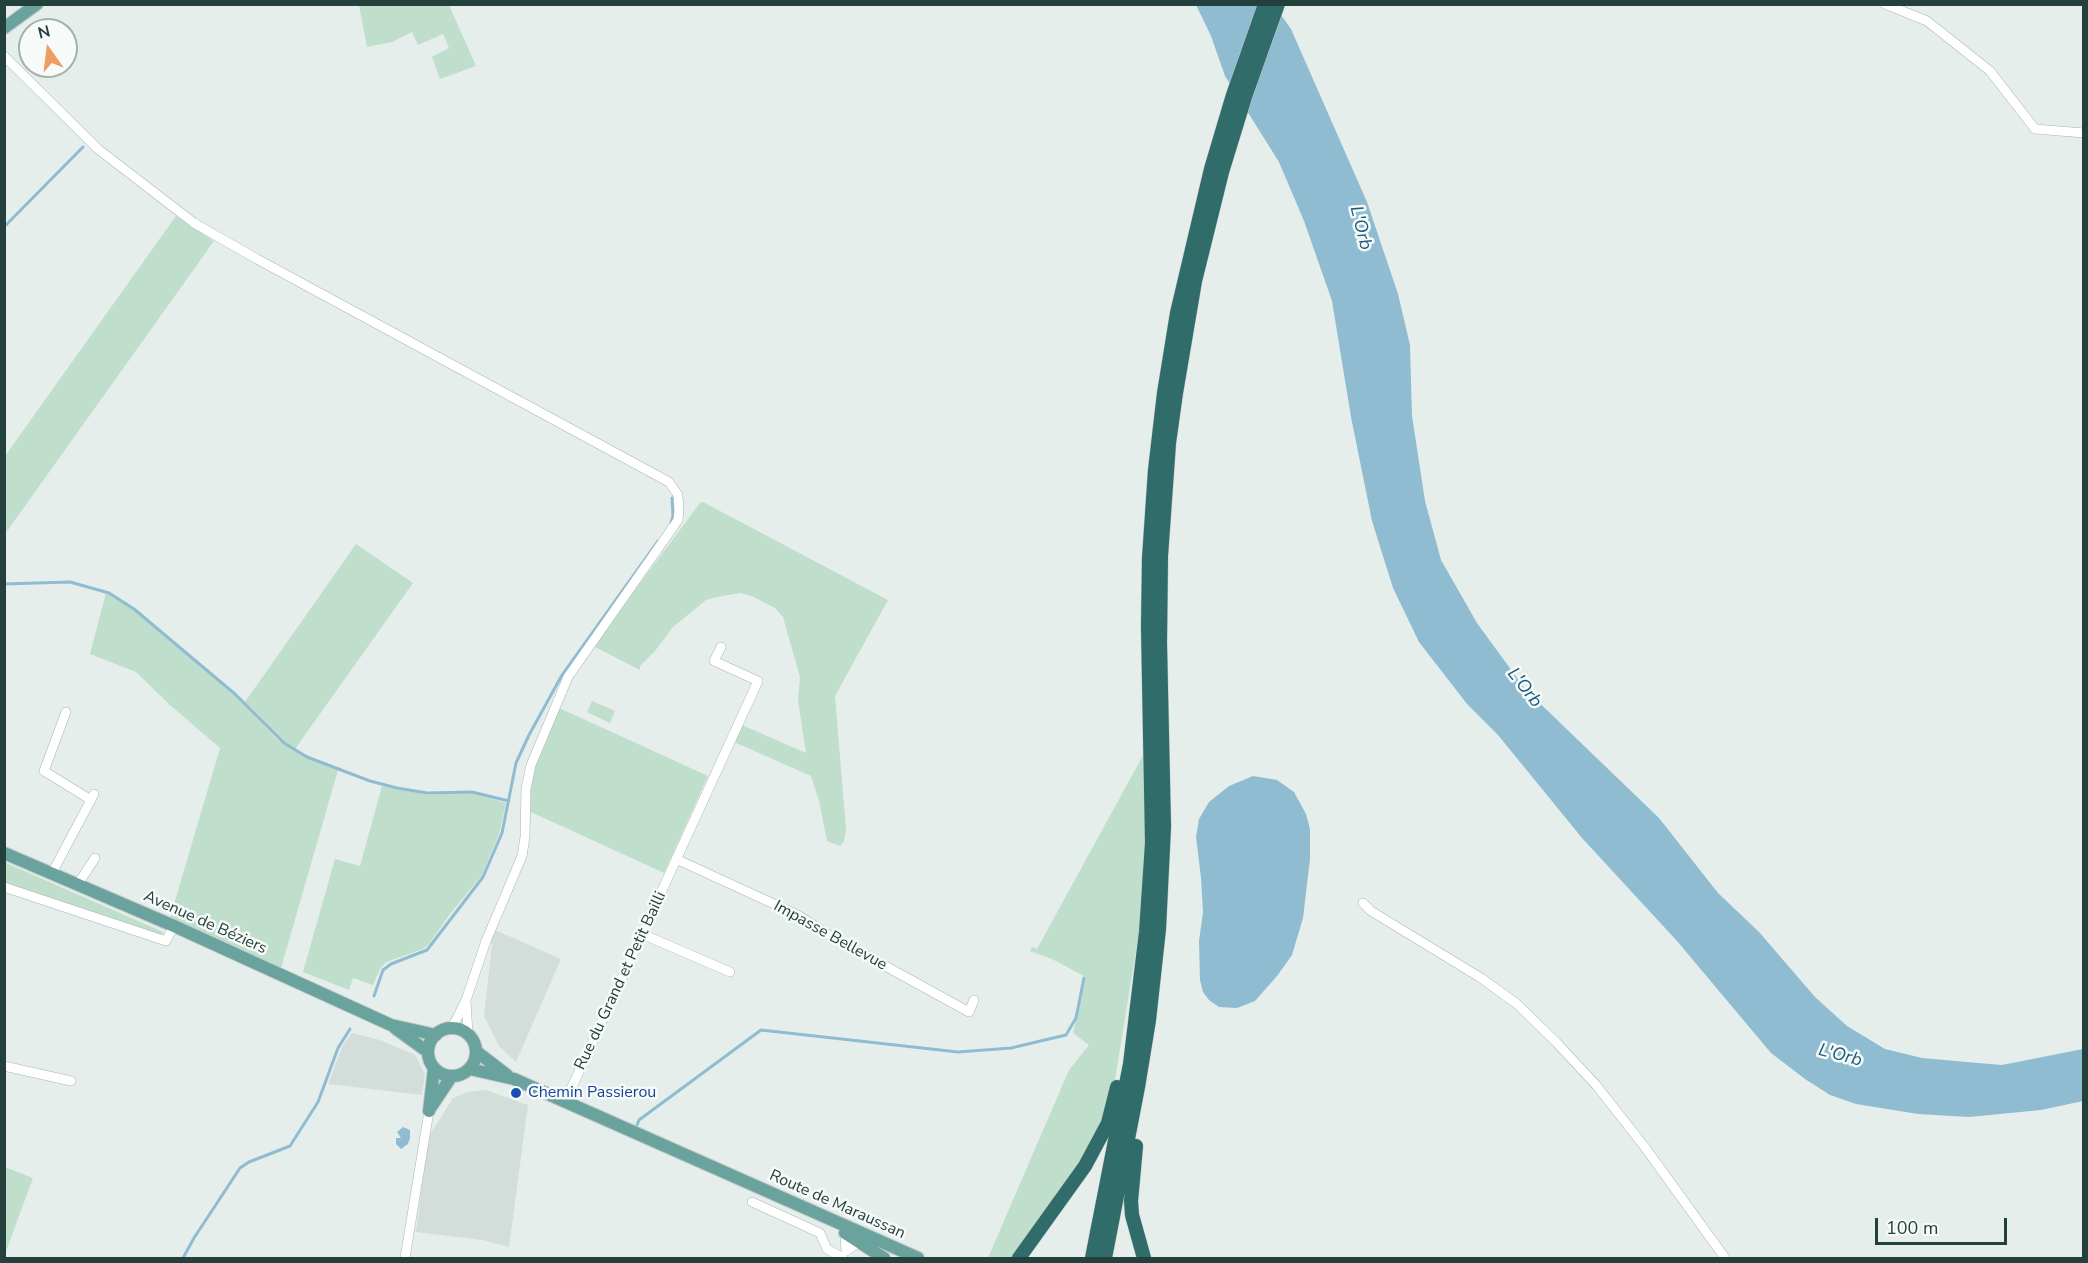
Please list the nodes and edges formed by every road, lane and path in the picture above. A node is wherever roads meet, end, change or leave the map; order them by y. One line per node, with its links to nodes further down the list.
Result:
1 (37, 4): 5 (main road)
2 (1265, 4): 8 (highway)
3 (1278, 4): 8 (highway)
4 (1885, 4): 7 (street)
5 (4, 28)
6 (4, 56): 21 (street)
7 (2084, 133)
8 (1225, 143): 23 (highway); 24 (highway)
9 (721, 647): 13 (street, Rue du Grand et Petit Bailli)
10 (66, 712): 14 (street)
11 (4, 853): 14 (main road, Avenue de Béziers)
12 (95, 858): 15 (street)
13 (676, 859): 19 (street, Rue du Grand et Petit Bailli); 22 (street, Impasse Bellevue)
14 (52, 873): 15 (main road, Avenue de Béziers)
15 (78, 884): 18 (main road, Avenue de Béziers)
16 (4, 887): 18 (street)
17 (1363, 903): 51 (street)
18 (174, 926): 25 (main road, Avenue de Béziers)
19 (642, 934): 20 (street); 37 (street, Rue du Grand et Petit Bailli)
20 (730, 972)
21 (466, 1000): 26 (street); 27 (street)
22 (974, 1000)
23 (1138, 1010): 47 (highway); 48 (highway)
24 (1149, 1020): 49 (highway); 50 (highway)
25 (391, 1025): 28 (main road, Avenue de Béziers); 29 (main road, Avenue de Béziers)
26 (452, 1028): 27 (main road); 28 (main road)
27 (468, 1034): 30 (main road)
28 (436, 1035): 29 (main road)
29 (428, 1052): 32 (main road)
30 (477, 1052): 33 (main road); 35 (main road)
31 (4, 1066): 36 (street)
32 (434, 1068): 34 (main road); 38 (main road)
33 (470, 1069): 34 (main road); 35 (main road)
34 (451, 1077): 38 (main road)
35 (514, 1079): 37 (main road)
36 (71, 1081)
37 (565, 1102): 39 (main road)
38 (429, 1111): 44 (street)
39 (750, 1185): 41 (main road, Route de Maraussan); 46 (main road, Route de Maraussan)
40 (752, 1202): 43 (street)
41 (844, 1233): 42 (main road, Route de Maraussan); 43 (street)
42 (859, 1242): 43 (street); 45 (main road, Route de Maraussan)
43 (843, 1257)
44 (405, 1258)
45 (884, 1258)
46 (918, 1258)
47 (1019, 1258)
48 (1092, 1258)
49 (1105, 1258)
50 (1144, 1258)
51 (1725, 1258)

